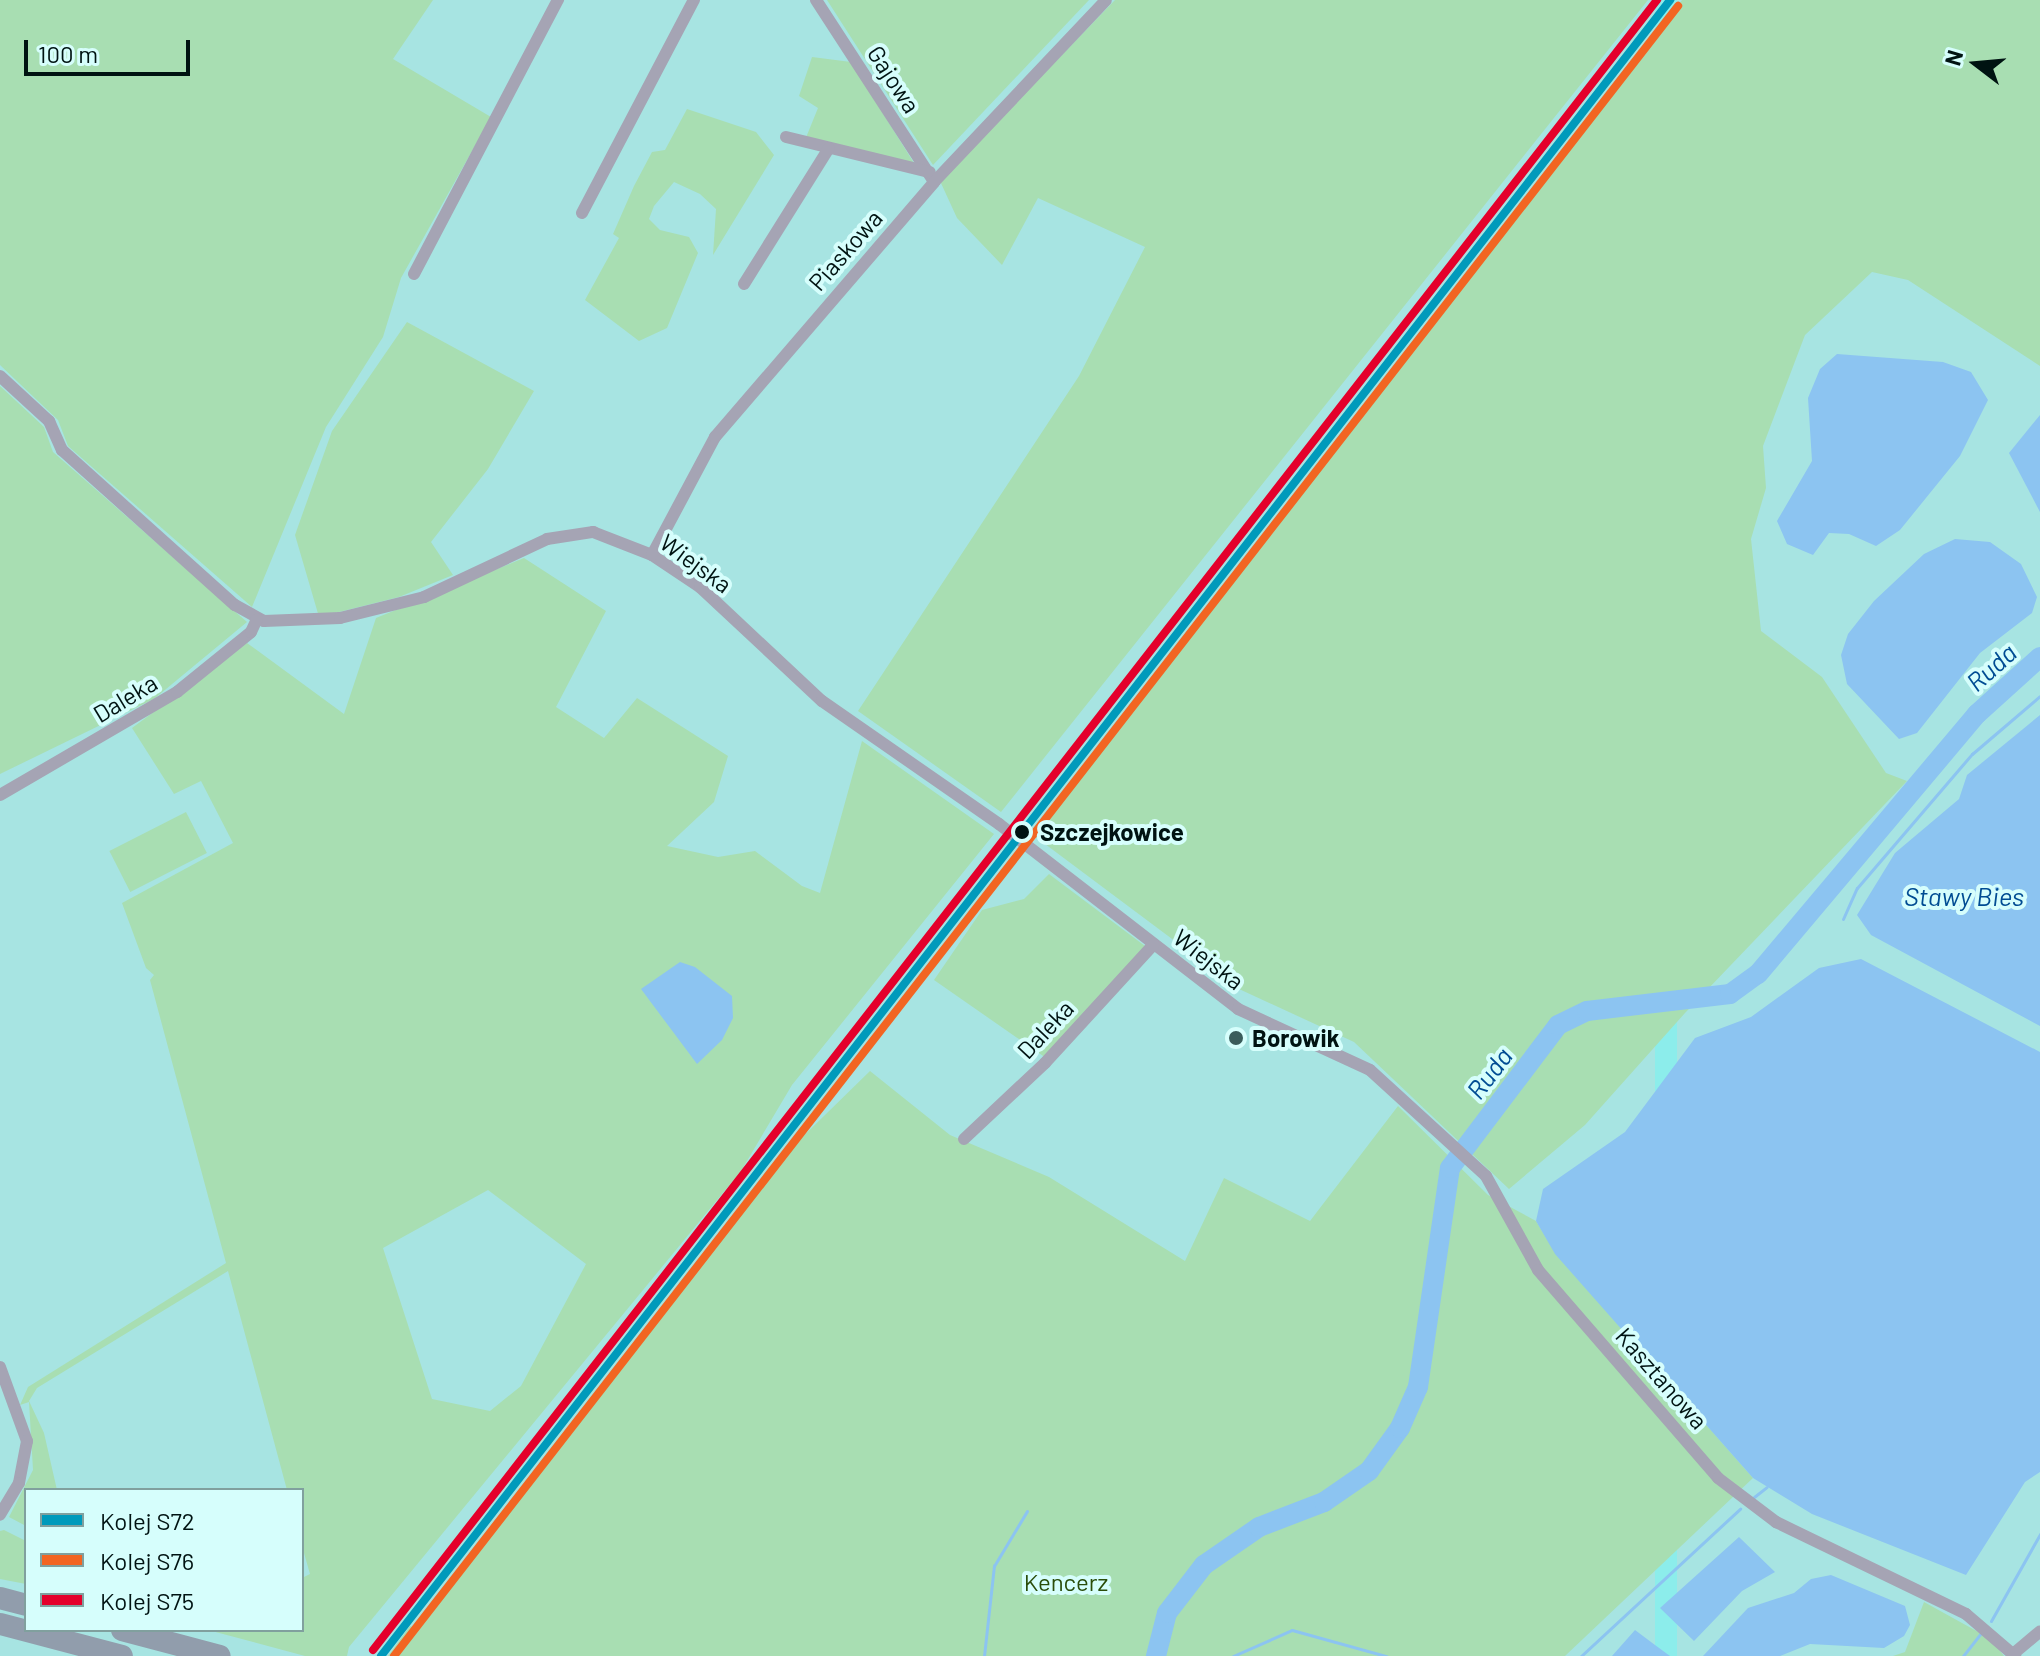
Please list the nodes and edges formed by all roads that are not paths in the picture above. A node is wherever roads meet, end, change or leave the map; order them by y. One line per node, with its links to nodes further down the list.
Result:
1 (558, 0): 9 (street)
2 (694, 0): 8 (street)
3 (816, 0): 7 (street, Gajowa)
4 (1106, 0): 7 (street, Piaskowa)
5 (786, 137): 6 (street)
6 (829, 148): 7 (street); 10 (street)
7 (932, 177): 12 (street, Piaskowa)
8 (582, 213)
9 (414, 274)
10 (744, 284)
11 (0, 376): 13 (street)
12 (652, 555): 13 (street, Wiejska); 15 (street, Wiejska)
13 (257, 619): 14 (street, Daleka)
14 (0, 795)
15 (1154, 944): 16 (street, Wiejska); 17 (street, Daleka)
16 (1340, 1056): 27 (street, Kasztanowa)
17 (964, 1139)
18 (0, 1367): 19 (street)
19 (0, 1515)
20 (0, 1598): 21 (highway)
21 (24, 1604)
22 (0, 1624): 23 (highway)
23 (24, 1630)
24 (2040, 1631): 27 (street)
25 (30, 1632): 28 (highway)
26 (130, 1632): 29 (highway)
27 (2014, 1655)
28 (122, 1656)
29 (220, 1656)

